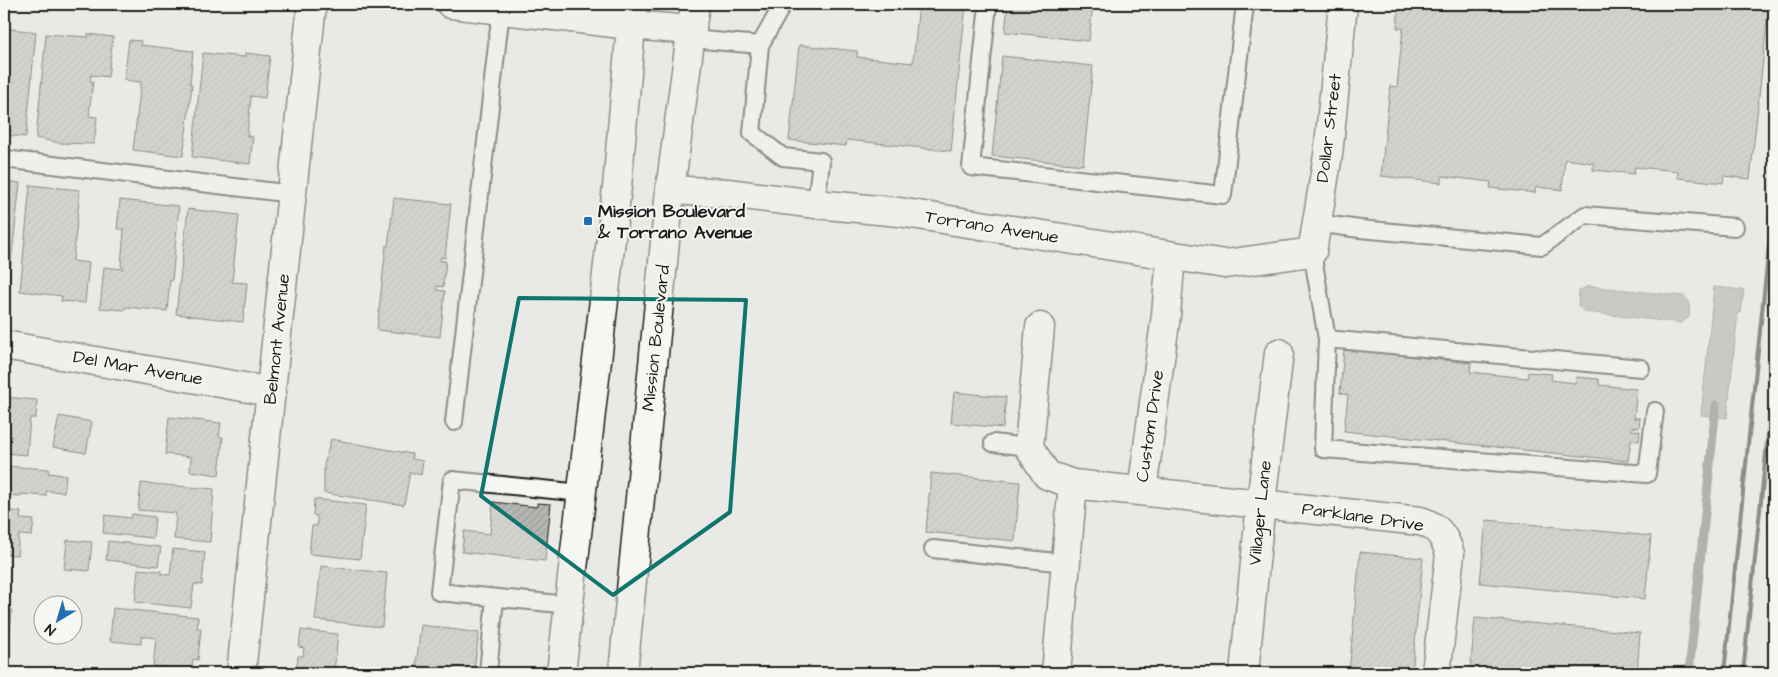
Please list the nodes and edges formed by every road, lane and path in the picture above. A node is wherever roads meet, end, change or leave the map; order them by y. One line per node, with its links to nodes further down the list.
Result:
1 (312, 4): 13 (street, Belmont Avenue)
2 (451, 4): 7 (street)
3 (782, 4): 10 (lane)
4 (988, 4): 5 (lane)
5 (1245, 4)
6 (1343, 4): 15 (street, Dollar Street)
7 (501, 10): 8 (street); 26 (lane)
8 (631, 14): 9 (street); 31 (street)
9 (693, 24): 10 (lane); 12 (street, Mission Boulevard)
10 (760, 45): 14 (lane)
11 (4, 159): 13 (lane)
12 (670, 190): 14 (street, Torrano Avenue); 40 (street, Mission Boulevard)
13 (292, 194): 24 (street, Belmont Avenue)
14 (816, 204): 18 (street, Torrano Avenue)
15 (1316, 223): 16 (lane); 17 (street, Dollar Street)
16 (1735, 227)
17 (1312, 252): 18 (street, Torrano Avenue); 20 (lane)
18 (1171, 256): 30 (street, Custom Drive)
19 (1040, 327): 28 (street)
20 (1327, 339): 23 (lane); 25 (lane)
21 (4, 345): 24 (street, Del Mar Avenue)
22 (1279, 353): 32 (street, Villager Lane)
23 (1640, 368)
24 (272, 392): 37 (street, Belmont Avenue)
25 (1655, 411)
26 (454, 422)
27 (992, 443): 28 (lane)
28 (1029, 447): 29 (street, Custom Drive)
29 (1073, 484): 30 (street, Custom Drive); 34 (street)
30 (1142, 491): 32 (street, Parklane Drive)
31 (582, 493): 35 (lane); 36 (street)
32 (1261, 504): 42 (street, Villager Lane); 43 (street, Parklane Drive)
33 (933, 549): 34 (lane)
34 (1066, 564): 41 (street)
35 (495, 598): 36 (lane); 38 (lane)
36 (569, 605): 39 (street)
37 (241, 673)
38 (488, 673)
39 (561, 673)
40 (623, 673)
41 (1056, 673)
42 (1244, 673)
43 (1436, 673)

